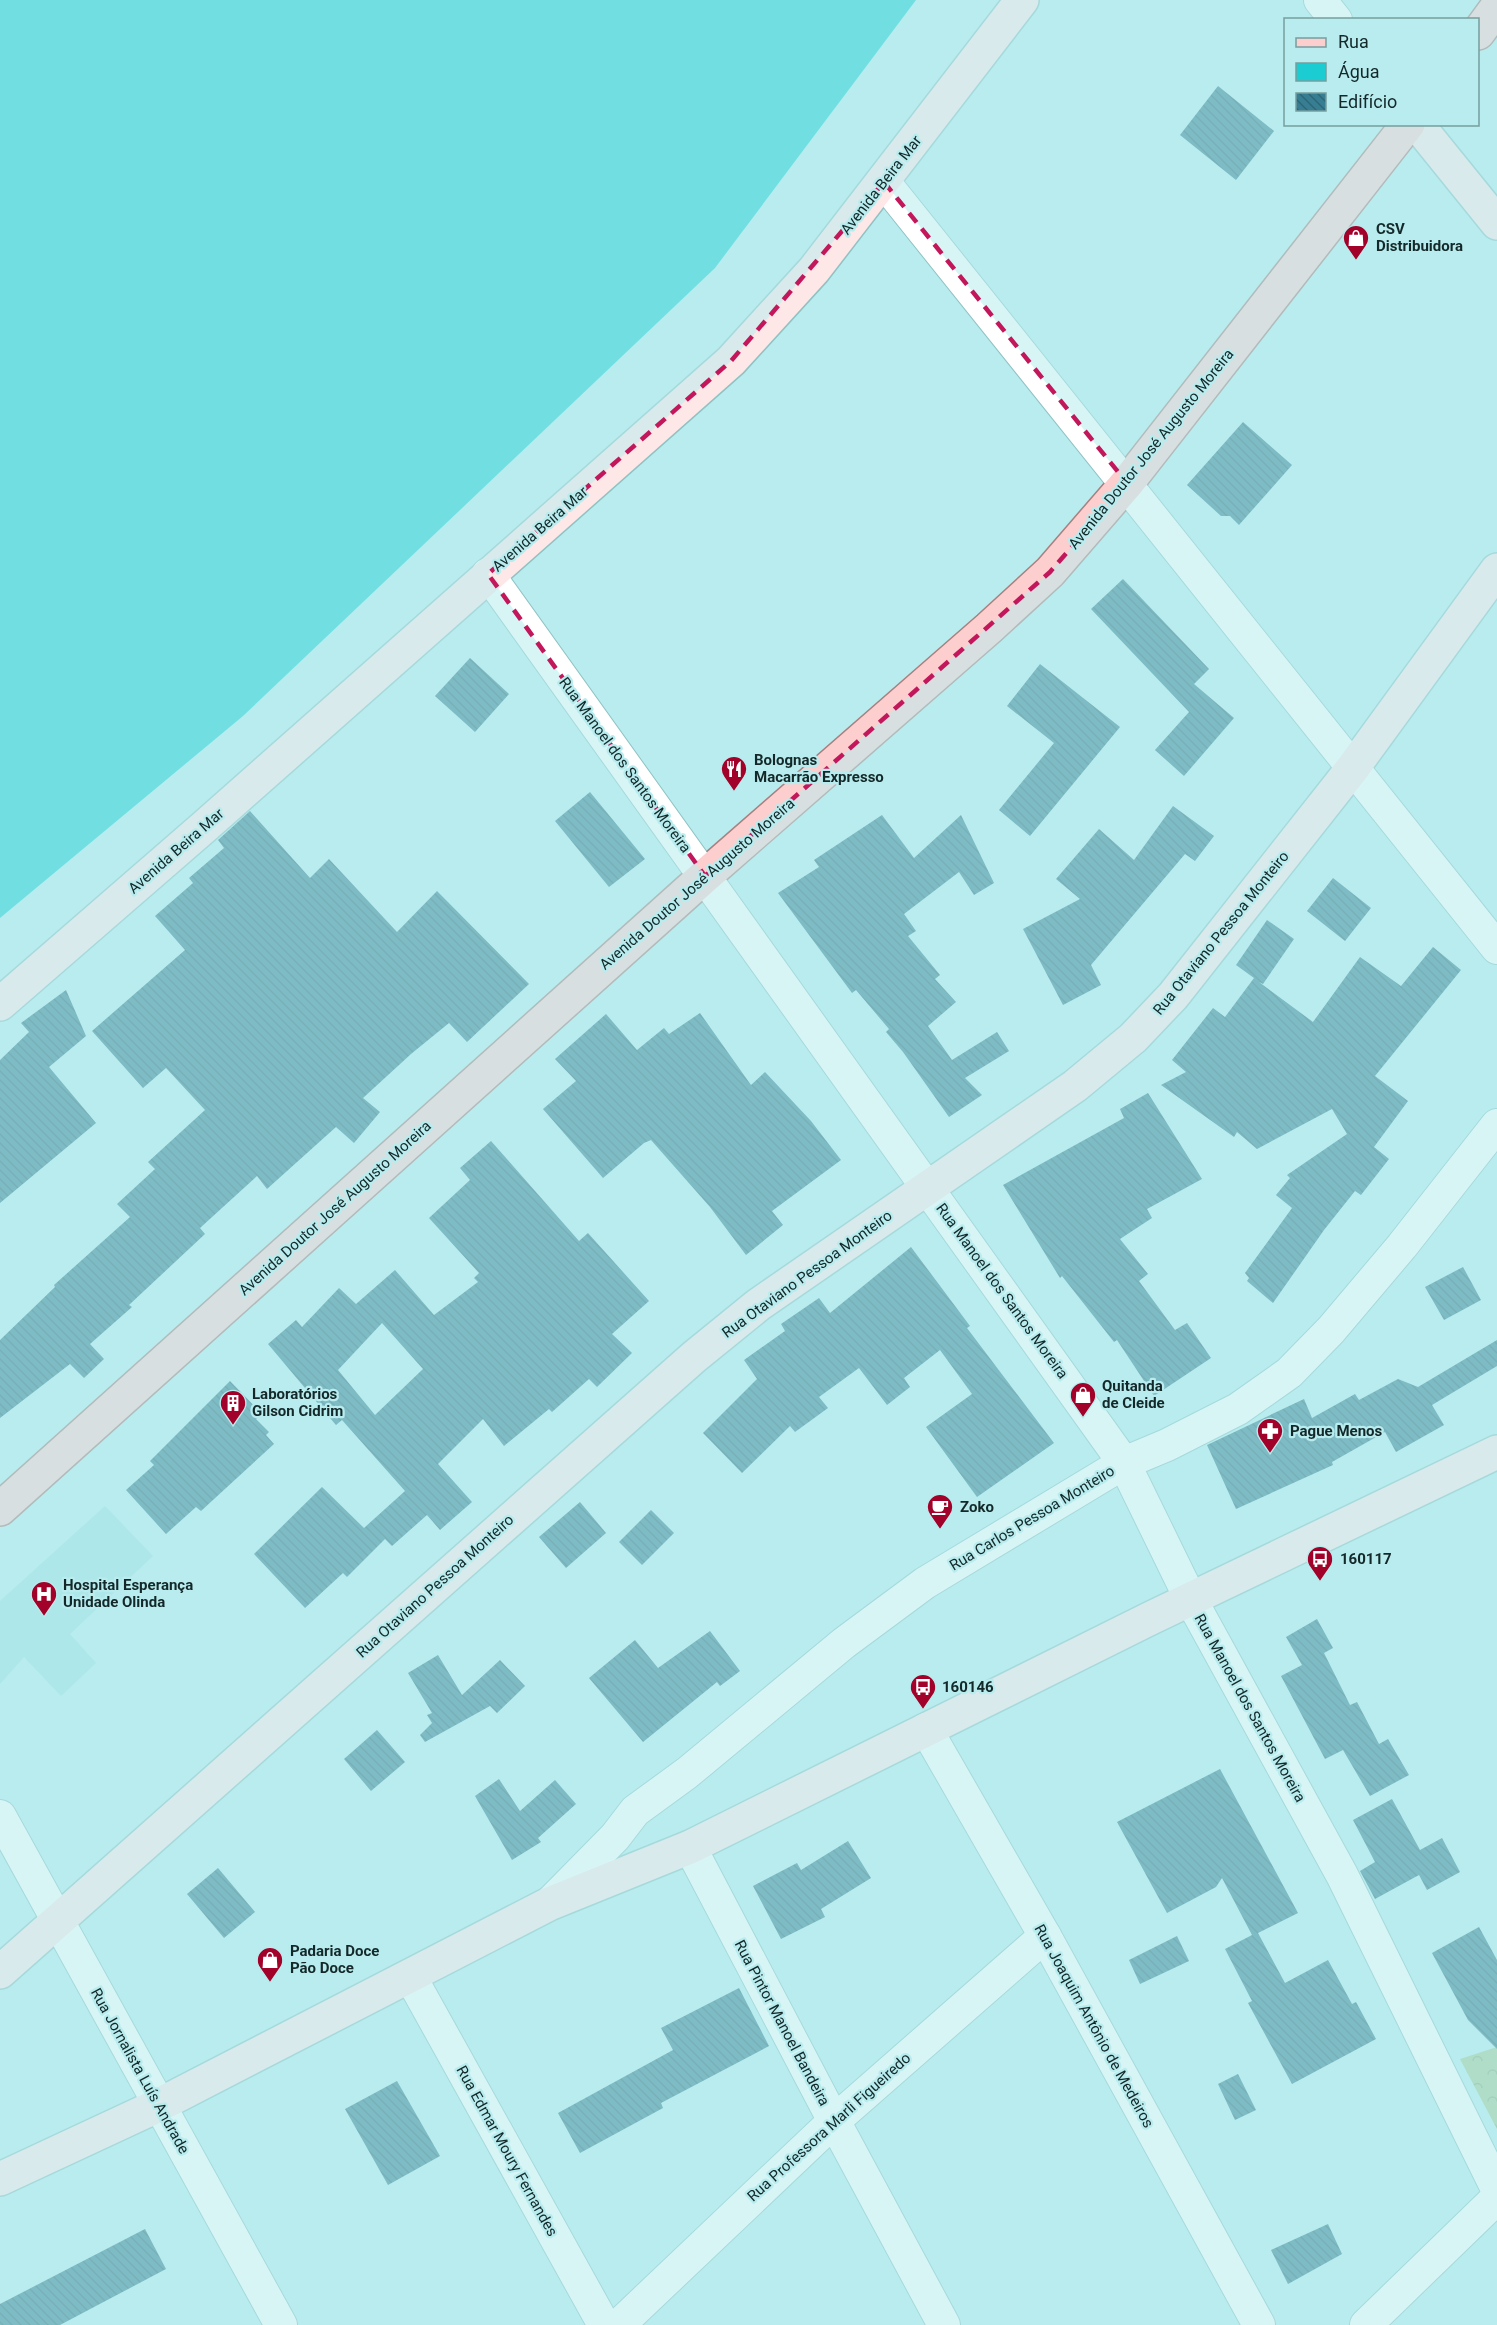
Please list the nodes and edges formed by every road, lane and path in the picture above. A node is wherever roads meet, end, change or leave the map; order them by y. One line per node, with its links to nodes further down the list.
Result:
1 (1022, 0): 8 (main road, Avenida Beira Mar)
2 (1320, 0): 4 (street)
3 (1497, 7): 5 (main road)
4 (1334, 18)
5 (1479, 32)
6 (1406, 126): 10 (main road, Avenida Doutor José Augusto Moreira)
7 (1419, 126): 9 (main road)
8 (884, 182): 10 (street); 12 (main road, Avenida Beira Mar)
9 (1497, 223)
10 (1128, 483): 13 (street); 14 (main road, Avenida Doutor José Augusto Moreira)
11 (1497, 570): 13 (main road, Rua Otaviano Pessoa Monteiro)
12 (488, 574): 14 (street, Rua Manoel dos Santos Moreira); 16 (main road, Avenida Beira Mar)
13 (1352, 769): 15 (street); 18 (main road, Rua Otaviano Pessoa Monteiro)
14 (705, 876): 18 (street, Rua Manoel dos Santos Moreira); 21 (main road, Avenida Doutor José Augusto Moreira)
15 (1497, 948)
16 (0, 1004)
17 (1497, 1125): 20 (street, Rua Carlos Pessoa Monteiro)
18 (927, 1187): 20 (street, Rua Manoel dos Santos Moreira); 27 (main road, Rua Otaviano Pessoa Monteiro)
19 (1497, 1452): 22 (main road)
20 (1125, 1463): 22 (street, Rua Manoel dos Santos Moreira); 26 (street, Rua Carlos Pessoa Monteiro)
21 (0, 1509)
22 (1190, 1599): 23 (main road); 34 (street, Rua Manoel dos Santos Moreira)
23 (926, 1729): 25 (main road); 28 (street, Rua Joaquim Antônio de Medeiros)
24 (0, 1816): 27 (street, Rua Jornalista Luís Andrade)
25 (690, 1847): 26 (main road); 32 (street, Rua Pintor Manoel Bandeira)
26 (549, 1904): 30 (main road)
27 (57, 1919): 29 (main road, Rua Otaviano Pessoa Monteiro); 31 (street, Rua Jornalista Luís Andrade)
28 (1046, 1936): 32 (street, Rua Professora Marli Figueiredo); 40 (street, Rua Joaquim Antônio de Medeiros)
29 (0, 1972)
30 (410, 1976): 31 (main road); 37 (street, Rua Edmar Moury Fernandes)
31 (159, 2105): 33 (main road); 36 (street, Rua Jornalista Luís Andrade)
32 (834, 2121): 38 (street, Rua Professora Marli Figueiredo); 39 (street, Rua Pintor Manoel Bandeira)
33 (0, 2179)
34 (1497, 2189)
35 (1497, 2198): 41 (street)
36 (281, 2325)
37 (603, 2325)
38 (619, 2325)
39 (944, 2325)
40 (1259, 2325)
41 (1366, 2325)

